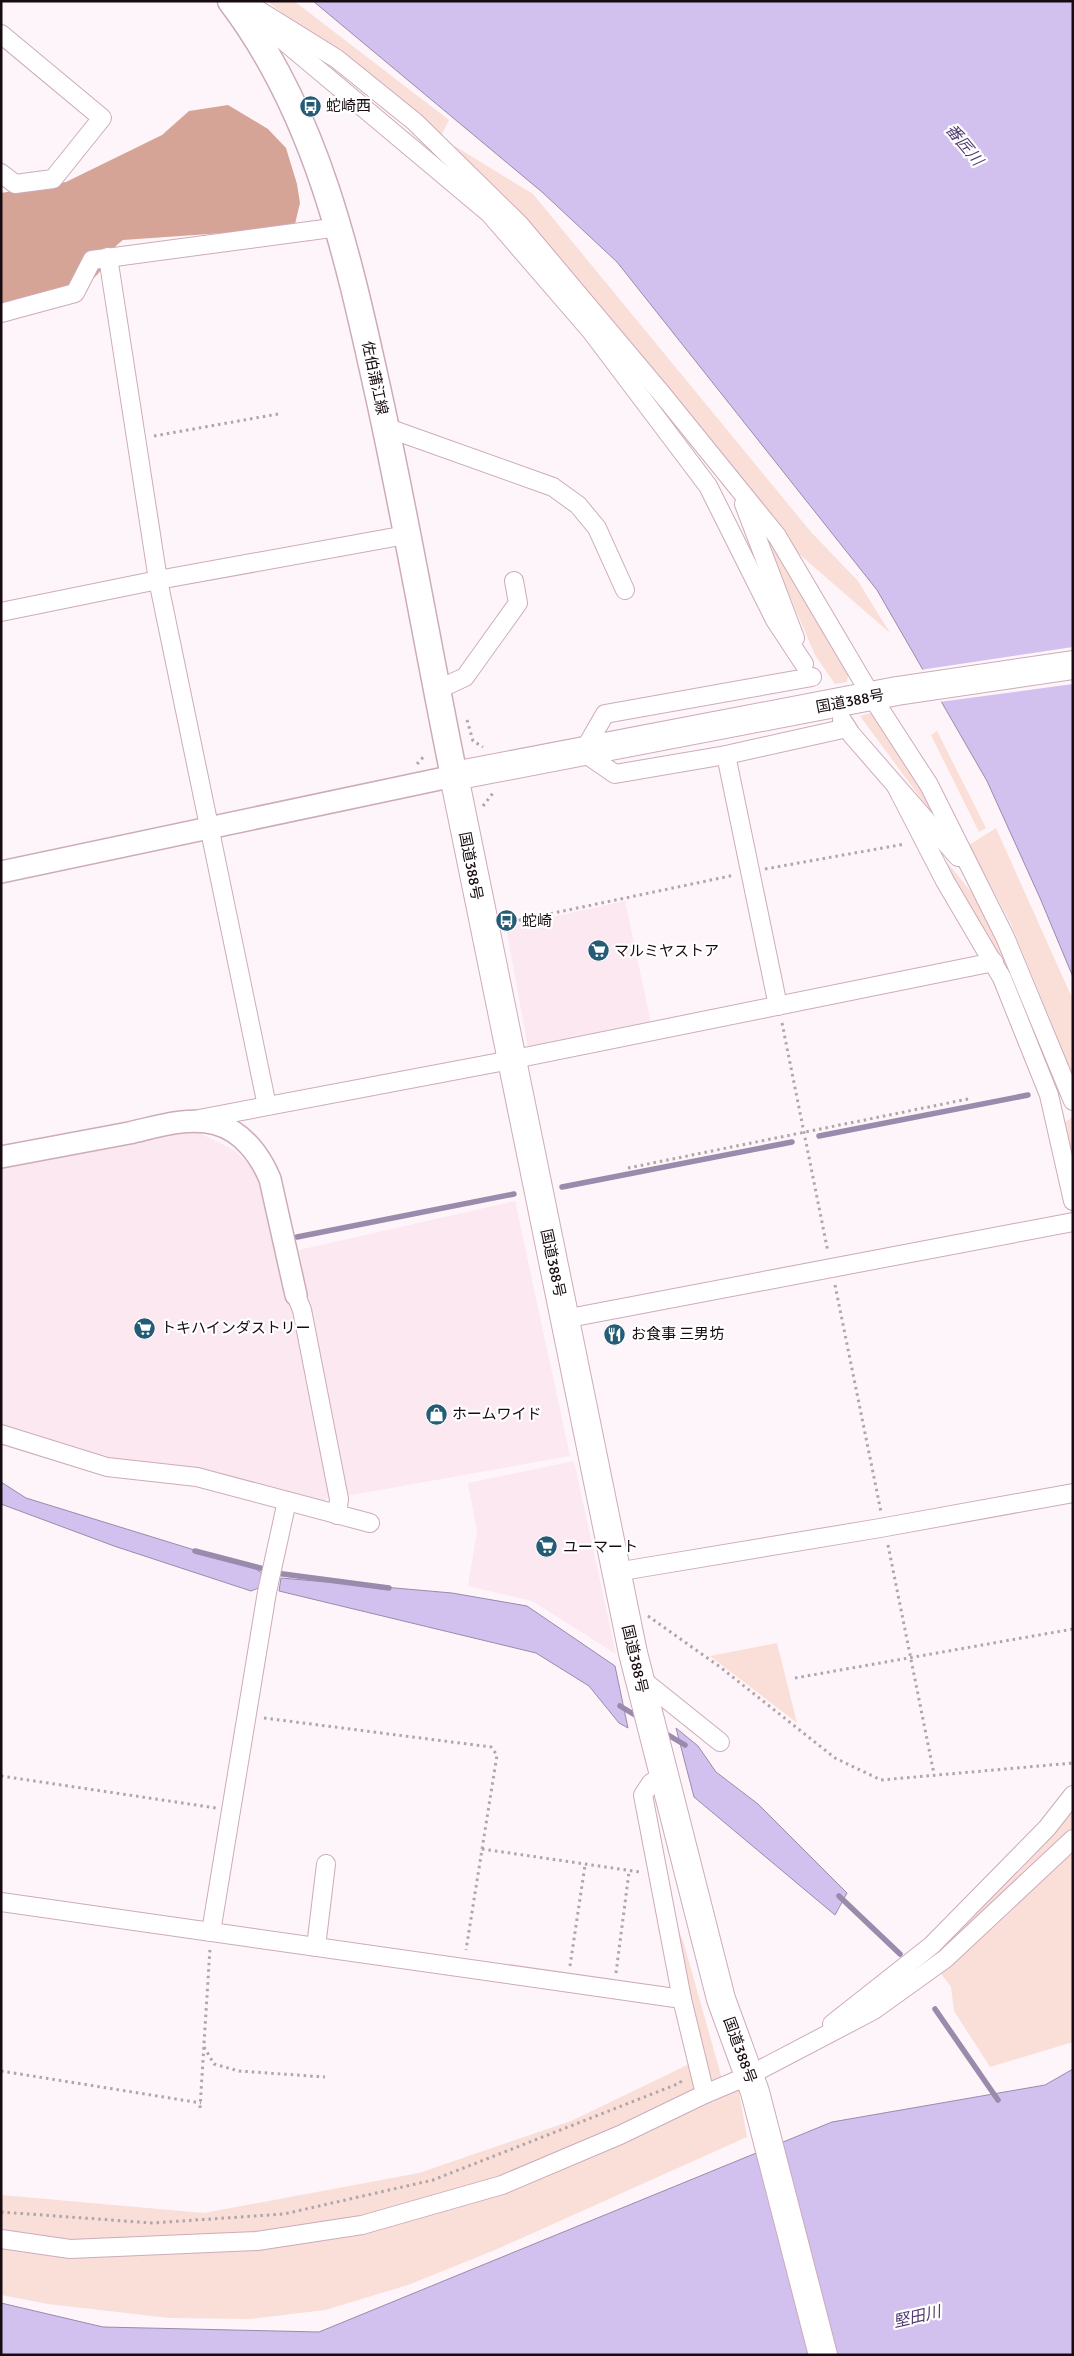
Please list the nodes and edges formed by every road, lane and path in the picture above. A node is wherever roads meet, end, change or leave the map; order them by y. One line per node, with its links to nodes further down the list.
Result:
1 (231, 1): 6 (main road, 佐伯蒲江線)
2 (237, 1): 19 (street)
3 (244, 1): 12 (street)
4 (1, 34): 5 (street)
5 (1, 173)
6 (339, 227): 7 (street); 10 (main road, 佐伯蒲江線)
7 (108, 257): 8 (street); 11 (street)
8 (1, 312)
9 (278, 414): 11 (path)
10 (386, 427): 13 (main road, 佐伯蒲江線); 16 (street)
11 (136, 440): 14 (street)
12 (737, 487): 19 (street); 21 (street)
13 (406, 535): 14 (street); 20 (main road, 佐伯蒲江線)
14 (158, 580): 17 (street); 26 (street)
15 (514, 582): 20 (street)
16 (626, 590)
17 (1, 612)
18 (1073, 665): 21 (highway, 国道388号)
19 (812, 676): 22 (street)
20 (437, 690): 24 (main road, 佐伯蒲江線)
21 (884, 694): 22 (highway, 国道388号); 30 (street)
22 (583, 752): 23 (street); 24 (highway, 国道388号)
23 (726, 755): 25 (street); 29 (street)
24 (454, 776): 26 (street); 34 (highway, 国道388号)
25 (896, 786): 30 (street); 32 (street)
26 (208, 829): 28 (street); 37 (street)
27 (905, 844): 29 (path)
28 (1, 872)
29 (750, 872): 31 (path); 33 (street)
30 (975, 878): 36 (street)
31 (504, 923)
32 (994, 962): 33 (street); 42 (street)
33 (778, 1006): 34 (street); 39 (path)
34 (511, 1060): 37 (street); 46 (highway, 国道388号)
35 (968, 1099): 39 (path)
36 (1073, 1101)
37 (267, 1106): 38 (street)
38 (184, 1122): 40 (street); 45 (street)
39 (804, 1132): 41 (path); 44 (path)
40 (1, 1157)
41 (628, 1168)
42 (1073, 1201)
43 (1073, 1222): 44 (street)
44 (832, 1268): 46 (street); 52 (path)
45 (296, 1295): 50 (street)
46 (564, 1319): 53 (highway, 国道388号)
47 (1, 1434): 49 (street)
48 (1073, 1493): 52 (street)
49 (287, 1502): 50 (street); 58 (street)
50 (337, 1515): 51 (street)
51 (370, 1524)
52 (884, 1528): 53 (street); 55 (path)
53 (619, 1584): 56 (highway, 国道388号); 61 (path)
54 (1073, 1629): 55 (path)
55 (910, 1658): 57 (path); 61 (path)
56 (639, 1676): 59 (street); 62 (highway, 国道388号)
57 (796, 1678)
58 (246, 1715): 65 (street); 67 (path)
59 (720, 1742)
60 (1073, 1763): 61 (path)
61 (934, 1774)
62 (663, 1775): 70 (street); 84 (highway, 国道388号)
63 (1, 1776): 65 (path)
64 (1073, 1795): 79 (street)
65 (231, 1811): 73 (street)
66 (1073, 1839): 79 (street)
67 (482, 1849): 69 (path); 75 (path)
68 (326, 1864): 74 (street)
69 (585, 1865): 71 (path); 76 (path)
70 (658, 1869): 71 (path); 78 (street)
71 (630, 1872): 77 (path)
72 (1, 1902): 73 (street)
73 (211, 1932): 74 (street); 80 (path)
74 (316, 1947): 75 (street)
75 (464, 1968): 76 (street)
76 (567, 1983): 77 (street)
77 (613, 1990): 78 (street)
78 (682, 2000): 81 (street)
79 (809, 2044): 84 (street)
80 (204, 2046): 83 (path); 86 (path)
81 (697, 2060): 85 (street); 88 (path)
82 (1, 2071): 86 (path)
83 (325, 2077)
84 (752, 2083): 85 (street); 90 (highway, 国道388号)
85 (705, 2094): 89 (street)
86 (201, 2103): 87 (path)
87 (200, 2108)
88 (1, 2212)
89 (1, 2240)
90 (823, 2355)

